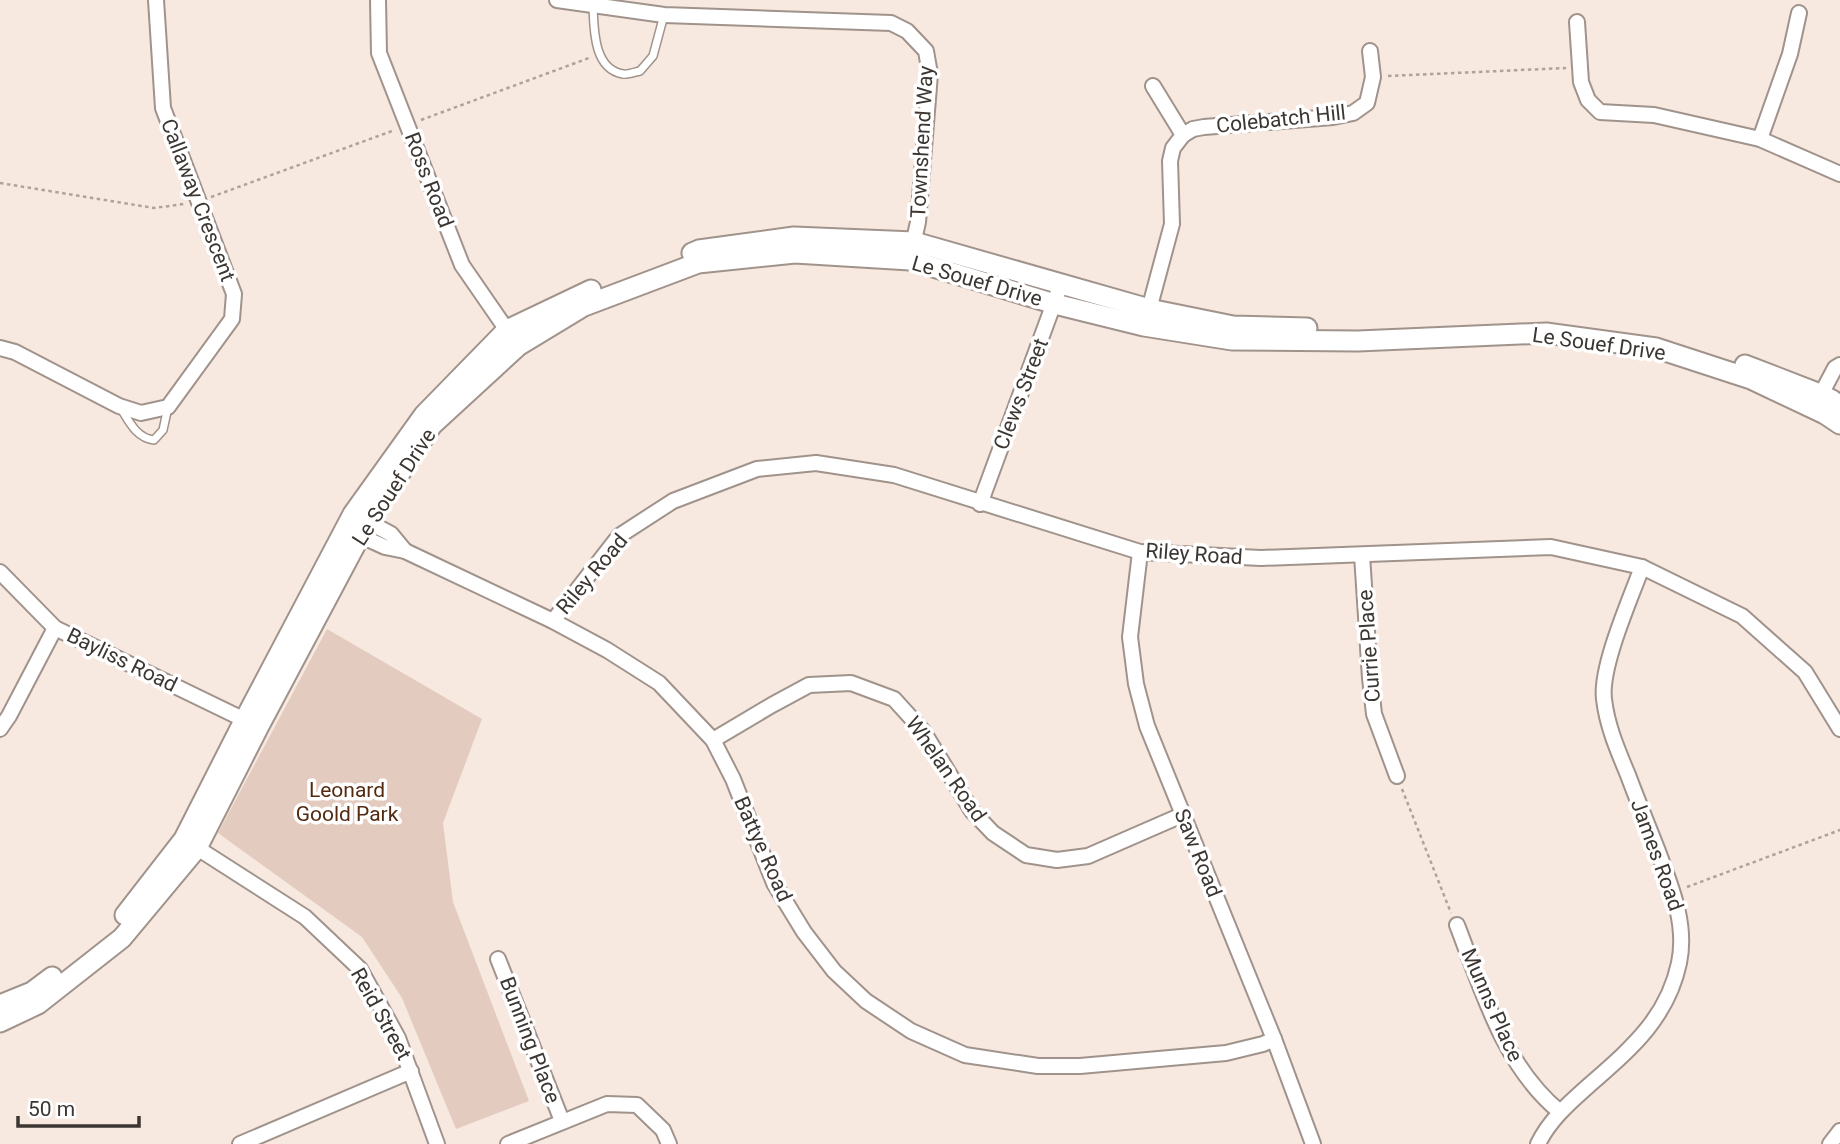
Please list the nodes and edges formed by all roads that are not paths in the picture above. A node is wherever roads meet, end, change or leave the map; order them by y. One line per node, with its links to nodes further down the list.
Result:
1 (156, 0): 22 (street, Callaway Crescent)
2 (378, 0): 17 (street, Ross Road)
3 (557, 0): 4 (street)
4 (593, 6): 6 (street); 6 (lane)
5 (1799, 13): 11 (street)
6 (664, 15): 13 (street, Townshend Way)
7 (1577, 22): 11 (street)
8 (1370, 51): 10 (street, Colebatch Hill)
9 (1153, 86): 10 (street)
10 (1183, 135): 16 (street)
11 (1760, 139): 12 (street)
12 (1840, 174)
13 (912, 251): 14 (street, Le Souef Drive); 15 (street, Le Souef Drive); 17 (street, Le Souef Drive)
14 (1061, 284): 15 (street, Clews Street); 16 (street, Le Souef Drive)
15 (1055, 304): 16 (street, Le Souef Drive); 23 (street, Clews Street)
16 (1147, 318): 20 (street, Le Souef Drive)
17 (512, 338): 24 (street, Le Souef Drive)
18 (0, 348): 21 (street)
19 (1840, 365): 20 (street)
20 (1830, 405)
21 (119, 406): 22 (street); 22 (lane)
22 (168, 407)
23 (980, 503): 25 (street, Riley Road); 29 (street, Riley Road)
24 (357, 525): 29 (street, Battye Road); 31 (street, Le Souef Drive)
25 (1140, 552): 26 (street, Riley Road); 36 (street, Saw Road)
26 (1363, 555): 27 (street, Riley Road); 35 (street, Currie Place)
27 (1642, 568): 33 (street, Riley Road); 44 (street, James Road)
28 (0, 572): 30 (street, Bayliss Road)
29 (553, 621): 34 (street, Battye Road)
30 (55, 628): 31 (street, Bayliss Road); 32 (street)
31 (252, 723): 37 (street, Le Souef Drive)
32 (0, 729)
33 (1840, 729)
34 (713, 740): 36 (street, Whelan Road); 42 (street, Battye Road)
35 (1397, 776)
36 (1182, 815): 42 (street, Saw Road)
37 (191, 844): 40 (street, Le Souef Drive); 41 (street, Le Souef Drive); 43 (street, Reid Street)
38 (1457, 925): 44 (street, Munns Place)
39 (498, 959): 45 (street, Bunning Place)
40 (0, 1005)
41 (0, 1021)
42 (1274, 1039): 51 (street, Saw Road)
43 (411, 1071): 47 (street); 48 (street, Reid Street)
44 (1560, 1112): 52 (street, James Road)
45 (562, 1121): 49 (street); 50 (street)
46 (1840, 1131): 53 (street)
47 (240, 1144)
48 (437, 1144)
49 (508, 1144)
50 (668, 1144)
51 (1314, 1144)
52 (1538, 1144)
53 (1830, 1144)

